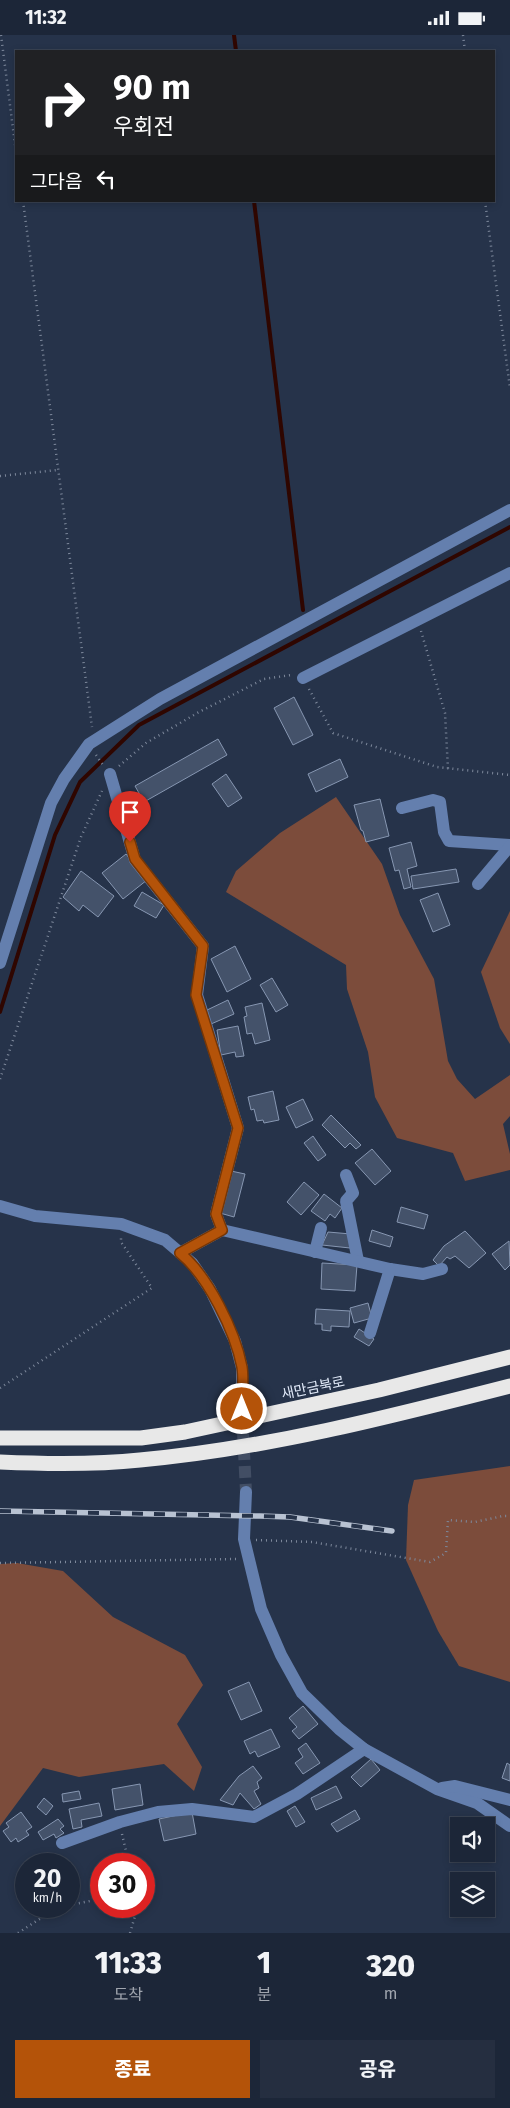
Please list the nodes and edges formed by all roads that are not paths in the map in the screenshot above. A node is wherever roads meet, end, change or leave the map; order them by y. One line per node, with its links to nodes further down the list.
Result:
1 (510, 510): 8 (street)
2 (510, 573): 3 (street)
3 (303, 678)
4 (108, 771): 12 (street)
5 (402, 808): 6 (street)
6 (510, 845): 7 (street)
7 (478, 884)
8 (0, 963)
9 (346, 1175): 15 (street)
10 (0, 1206): 14 (street)
11 (321, 1228): 13 (street)
12 (222, 1230): 13 (street); 14 (street)
13 (314, 1251): 15 (street)
14 (180, 1253): 21 (street)
15 (358, 1261): 16 (street)
16 (390, 1269): 17 (street); 18 (street)
17 (442, 1269)
18 (370, 1333)
19 (510, 1357): 22 (highway, 새만금북로)
20 (510, 1386): 23 (highway)
21 (242, 1409)
22 (0, 1438)
23 (0, 1462)
24 (246, 1491): 25 (street)
25 (364, 1749): 26 (street); 29 (street)
26 (437, 1789): 27 (street); 28 (street)
27 (510, 1800)
28 (510, 1826)
29 (62, 1843)

